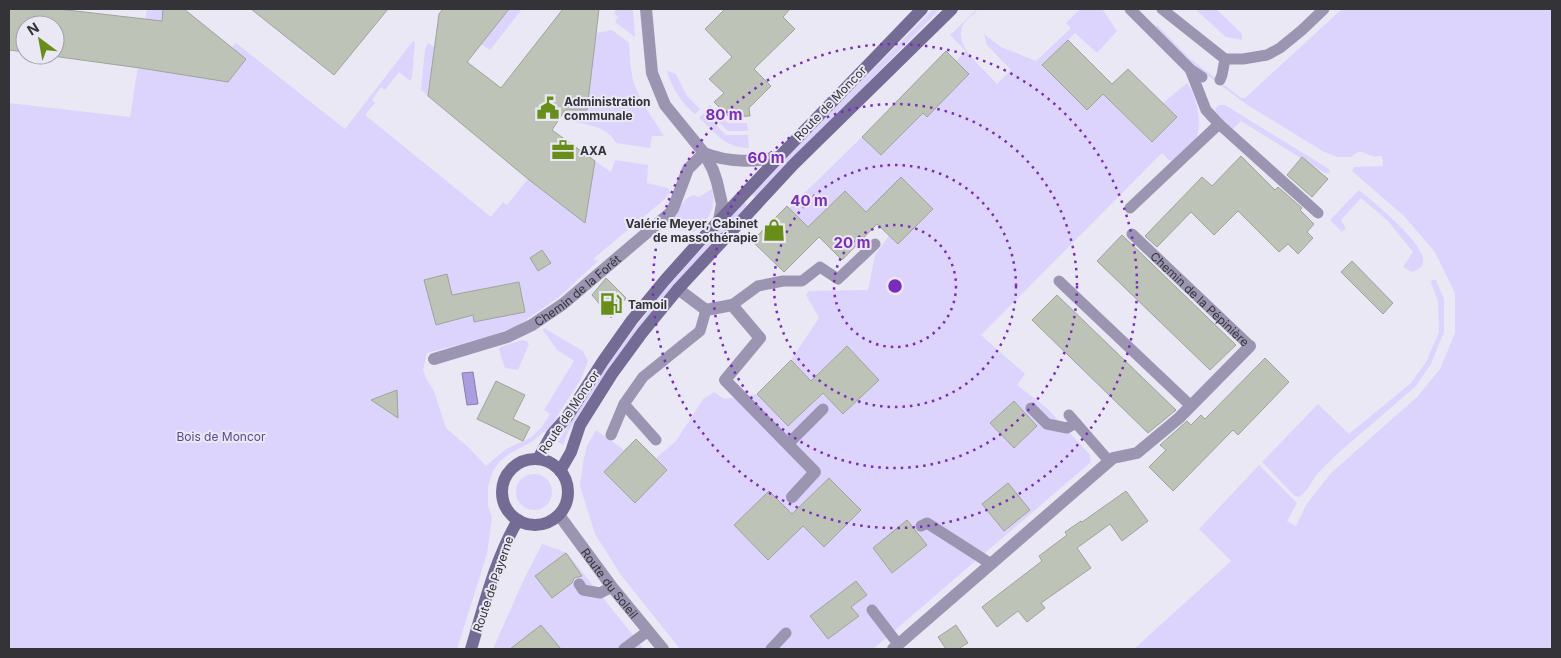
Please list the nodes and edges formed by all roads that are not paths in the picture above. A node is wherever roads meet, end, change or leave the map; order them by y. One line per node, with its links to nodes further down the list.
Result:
1 (646, 9): 12 (street)
2 (922, 9): 13 (main road, Route de Moncor)
3 (952, 9): 20 (main road, Route de Moncor)
4 (1130, 9): 8 (lane)
5 (1162, 9): 7 (lane)
6 (1324, 9): 7 (lane)
7 (1225, 59): 10 (lane)
8 (1190, 69): 9 (lane); 11 (lane)
9 (1202, 77)
10 (1220, 80)
11 (1219, 124): 14 (lane); 15 (lane)
12 (704, 153): 13 (street); 16 (street); 24 (street, Chemin de la Forêt)
13 (779, 157): 16 (main road, Route de Moncor)
14 (1130, 208)
15 (1318, 213)
16 (719, 220): 32 (main road, Route de Moncor)
17 (1132, 234): 23 (lane, Chemin de la Pépinière)
18 (875, 244): 21 (lane)
19 (1059, 281): 26 (lane)
20 (678, 289): 22 (street); 34 (main road, Route de Moncor)
21 (732, 305): 22 (street); 31 (street)
22 (706, 310): 25 (lane)
23 (1250, 346): 26 (street, Chemin de la Pépinière)
24 (434, 359)
25 (624, 404): 29 (lane); 30 (lane)
26 (1191, 406): 33 (street, Chemin de la Pépinière)
27 (1031, 408): 33 (lane)
28 (824, 409): 31 (lane)
29 (611, 435)
30 (656, 440)
31 (788, 444): 35 (street)
32 (538, 459): 34 (main road); 37 (main road)
33 (1109, 461): 39 (street, Chemin de la Pépinière)
34 (560, 471): 36 (main road)
35 (792, 497)
36 (560, 514): 37 (main road); 41 (street, Route du Soleil)
37 (518, 520): 46 (main road, Route de Payerne)
38 (921, 526): 39 (lane)
39 (991, 564): 45 (street, Chemin de la Pépinière)
40 (579, 584): 41 (lane)
41 (612, 587): 43 (street, Route du Soleil)
42 (872, 610): 45 (lane, Chemin de la Pépinière)
43 (648, 631): 47 (lane); 48 (street, Route du Soleil)
44 (786, 633): 49 (lane)
45 (895, 647)
46 (471, 649)
47 (624, 649)
48 (663, 649)
49 (771, 649)

